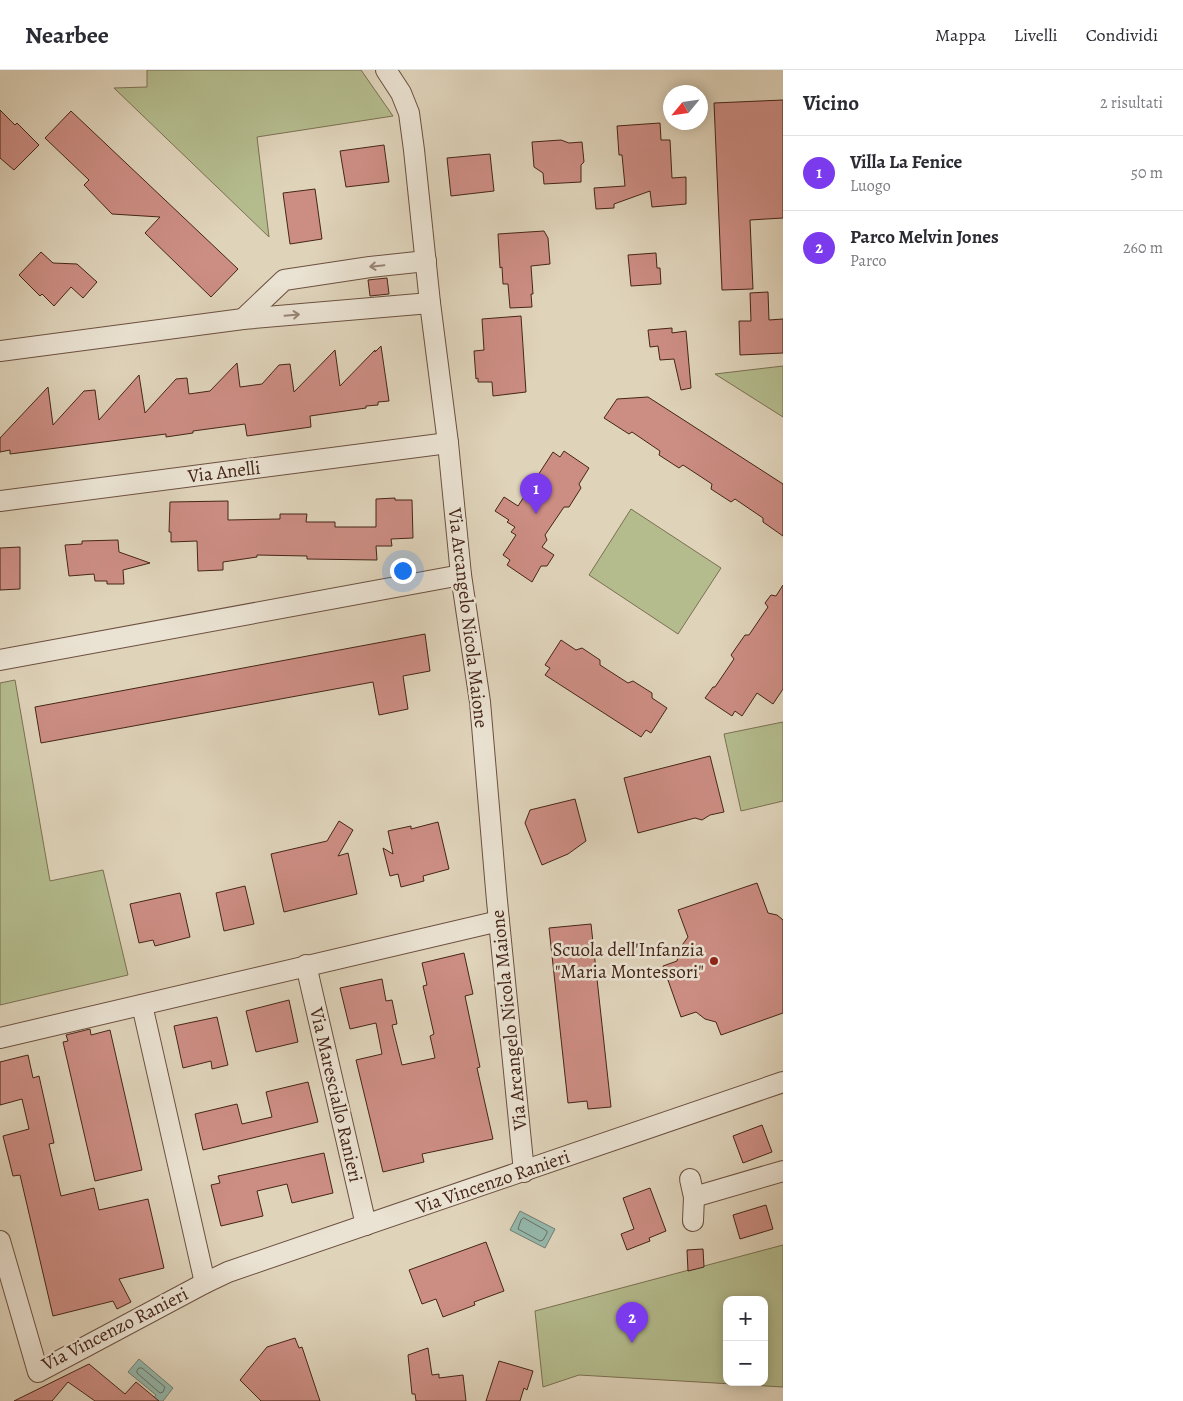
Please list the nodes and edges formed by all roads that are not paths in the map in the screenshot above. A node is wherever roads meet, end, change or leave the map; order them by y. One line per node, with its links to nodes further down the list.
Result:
1 (386, 70): 2 (street, Via Arcangelo Nicola Maione)
2 (426, 261): 3 (street, Via Arcangelo Nicola Maione); 4 (street, one-way to 4)
3 (430, 303): 4 (street, one-way to 3); 6 (street, Via Arcangelo Nicola Maione)
4 (243, 319): 5 (street)
5 (0, 351)
6 (448, 443): 7 (street, Via Anelli); 8 (street, Via Arcangelo Nicola Maione)
7 (0, 501)
8 (461, 575): 9 (street); 10 (street, Via Arcangelo Nicola Maione)
9 (0, 660)
10 (499, 921): 11 (street); 16 (street, Via Arcangelo Nicola Maione)
11 (306, 965): 12 (street); 18 (street, Via Maresciallo Ranieri)
12 (142, 1004): 13 (street); 20 (street, Via Vincenzo Ranieri)
13 (0, 1038)
14 (783, 1082): 16 (street, Via Vincenzo Ranieri)
15 (783, 1171): 17 (street)
16 (524, 1172): 18 (street, Via Vincenzo Ranieri)
17 (693, 1221)
18 (366, 1225): 20 (street, Via Vincenzo Ranieri)
19 (0, 1241): 20 (street, Via Vincenzo Ranieri)
20 (205, 1283)

